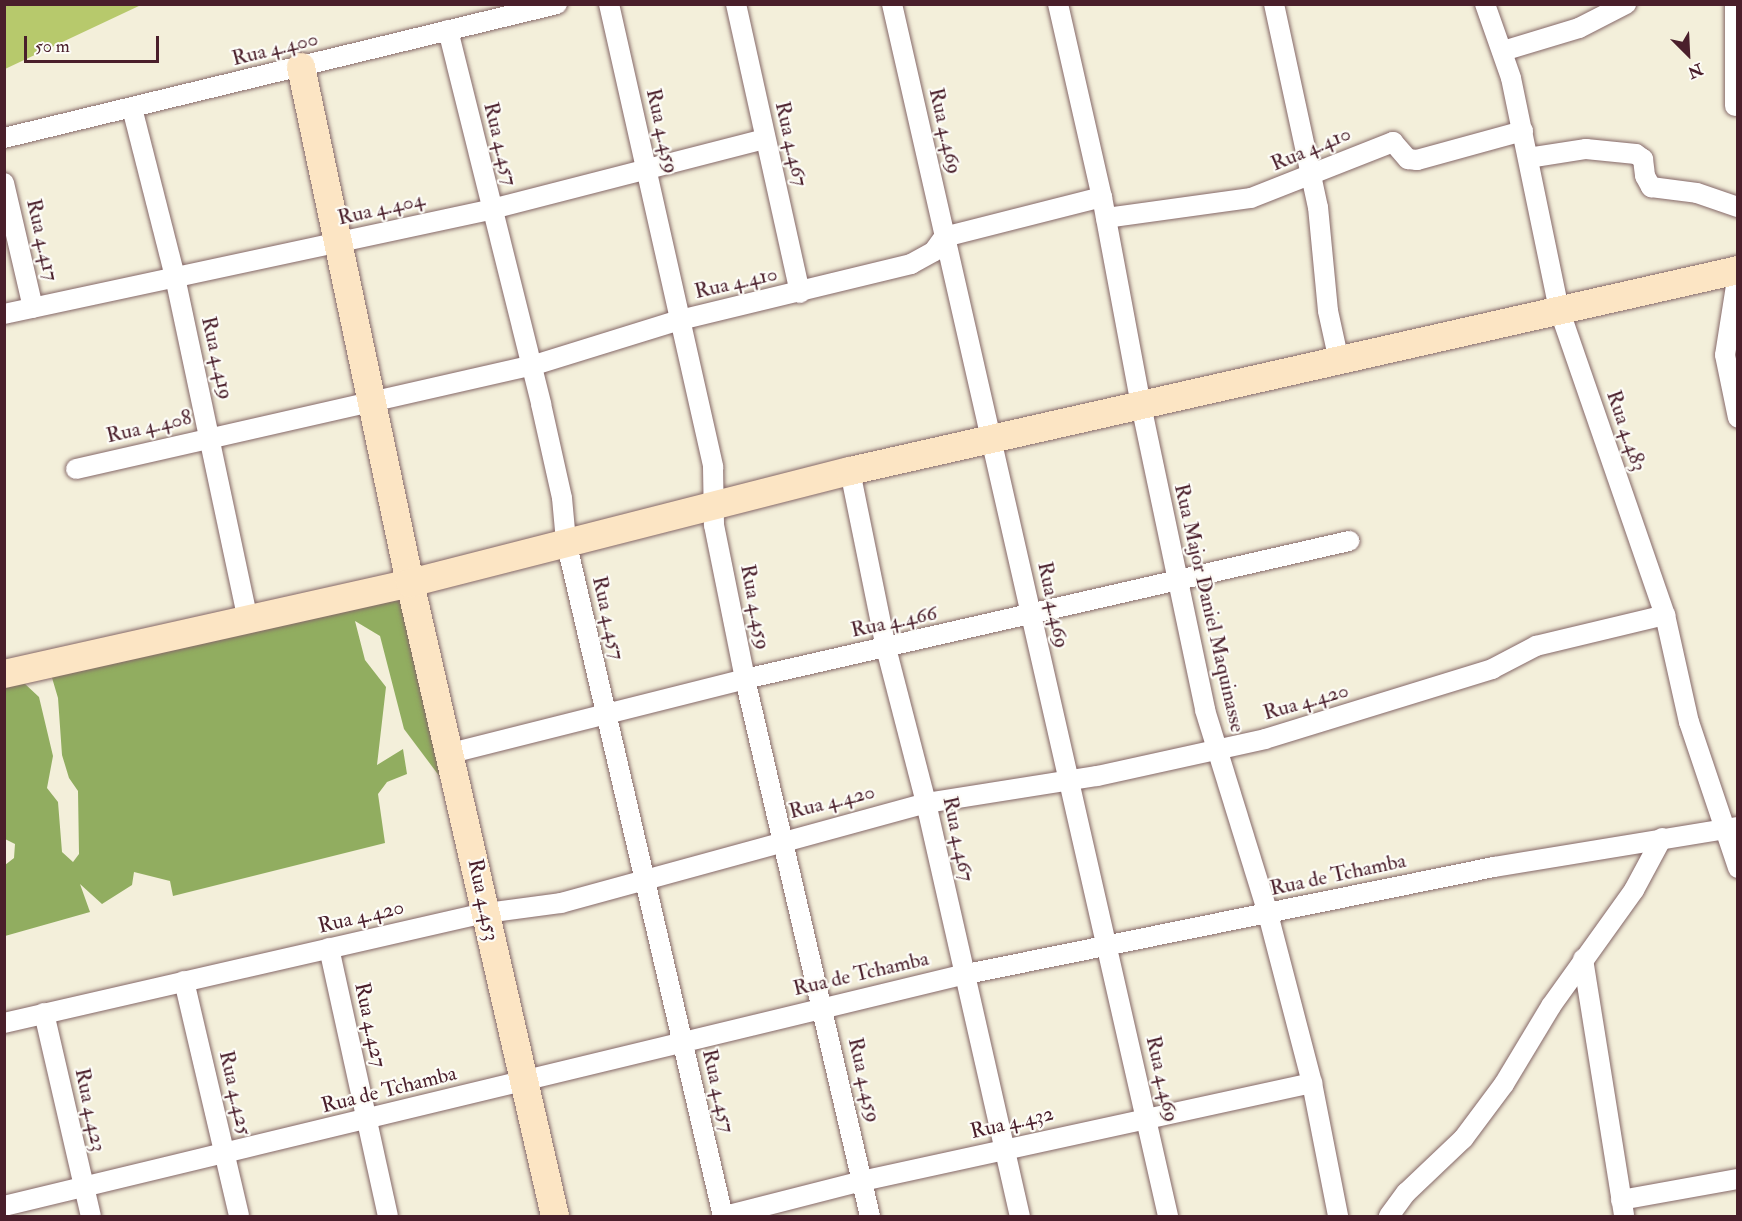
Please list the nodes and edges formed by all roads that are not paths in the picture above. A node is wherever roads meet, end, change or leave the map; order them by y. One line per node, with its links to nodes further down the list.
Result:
1 (557, 4): 10 (street, Rua 4.400)
2 (609, 4): 20 (street, Rua 4.459)
3 (736, 4): 18 (street, Rua 4.467)
4 (892, 4): 27 (street, Rua 4.469)
5 (1058, 4): 23 (street, Rua Major Daniel Maquinasse)
6 (1274, 4): 21 (street)
7 (1485, 4): 12 (street, Rua 4.483)
8 (1626, 4): 12 (street)
9 (1735, 4): 14 (street)
10 (509, 10): 11 (street, Rua 4.400)
11 (448, 30): 13 (street, Rua 4.400); 25 (street, Rua 4.457)
12 (1503, 51): 16 (street, Rua 4.483)
13 (301, 67): 15 (street, Rua 4.400); 28 (street, Rua 4.453)
14 (1735, 106)
15 (132, 108): 17 (street, Rua 4.400); 30 (street, Rua 4.419)
16 (1523, 132): 19 (street, Rua 4.483); 21 (street, Rua 4.410)
17 (4, 138)
18 (765, 139): 20 (street, Rua 4.404); 31 (street, Rua 4.467)
19 (1528, 158): 24 (street); 33 (street, Rua 4.483)
20 (646, 169): 25 (street, Rua 4.404); 35 (street, Rua 4.459)
21 (1310, 172): 26 (street, Rua 4.410); 36 (street)
22 (4, 183): 32 (street, Rua 4.417)
23 (1102, 197): 26 (street, Rua Major Daniel Maquinasse); 27 (street, Rua 4.410)
24 (1737, 207)
25 (492, 209): 28 (street, Rua 4.404); 37 (street, Rua 4.457)
26 (1106, 218): 39 (street, Rua Major Daniel Maquinasse)
27 (944, 237): 31 (street, Rua 4.410); 42 (street, Rua 4.469)
28 (337, 243): 30 (street, Rua 4.404); 38 (street, Rua 4.453)
29 (1737, 272): 33 (street); 40 (street)
30 (175, 277): 32 (street, Rua 4.404); 41 (street, Rua 4.419)
31 (800, 293): 35 (street, Rua 4.410)
32 (33, 308): 34 (street, Rua 4.404)
33 (1559, 309): 36 (street); 50 (street, Rua 4.483)
34 (4, 314)
35 (680, 320): 37 (street, Rua 4.410); 45 (street, Rua 4.459)
36 (1339, 361): 39 (street)
37 (531, 366): 38 (street, Rua 4.410); 46 (street, Rua 4.457)
38 (373, 401): 41 (street, Rua 4.408); 49 (street, Rua 4.453)
39 (1141, 405): 42 (street); 48 (street, Rua Major Daniel Maquinasse)
40 (1737, 418)
41 (210, 437): 43 (street, Rua 4.408); 52 (street, Rua 4.419)
42 (992, 440): 44 (street); 51 (street, Rua 4.469)
43 (76, 469)
44 (850, 471): 45 (street); 53 (street, Rua 4.467)
45 (713, 505): 46 (street); 55 (street, Rua 4.459)
46 (566, 541): 49 (street); 56 (street, Rua 4.457)
47 (1348, 541): 48 (street, Rua 4.466)
48 (1176, 578): 51 (street, Rua 4.466); 57 (street, Rua Major Daniel Maquinasse)
49 (410, 583): 52 (street); 58 (street, Rua 4.453)
50 (1665, 615): 57 (street, Rua 4.420); 61 (street, Rua 4.483)
51 (1031, 616): 53 (street, Rua 4.466); 59 (street, Rua 4.469)
52 (248, 619): 54 (street)
53 (886, 648): 55 (street, Rua 4.466); 60 (street, Rua 4.467)
54 (4, 674)
55 (745, 679): 56 (street, Rua 4.466); 63 (street, Rua 4.459)
56 (606, 715): 58 (street, Rua 4.466); 65 (street, Rua 4.457)
57 (1216, 750): 59 (street, Rua 4.420); 67 (street, Rua Major Daniel Maquinasse)
58 (451, 753): 66 (street, Rua 4.453)
59 (1067, 780): 60 (street, Rua 4.420); 68 (street, Rua 4.469)
60 (926, 803): 63 (street, Rua 4.420); 71 (street, Rua 4.467)
61 (1730, 827): 62 (street, Rua de Tchamba); 64 (street, Rua 4.483)
62 (1662, 837): 67 (street, Rua de Tchamba); 70 (street)
63 (785, 839): 65 (street, Rua 4.420); 73 (street, Rua 4.459)
64 (1737, 868)
65 (645, 881): 66 (street, Rua 4.420); 76 (street, Rua 4.457)
66 (486, 913): 69 (street, Rua 4.420); 77 (street, Rua 4.453)
67 (1268, 914): 68 (street, Rua de Tchamba); 78 (street, Rua Major Daniel Maquinasse)
68 (1105, 946): 71 (street, Rua de Tchamba); 79 (street, Rua 4.469)
69 (329, 948): 72 (street, Rua 4.420); 80 (street, Rua 4.427)
70 (1583, 959): 87 (street); 97 (street)
71 (962, 975): 73 (street, Rua de Tchamba); 81 (street, Rua 4.467)
72 (184, 981): 74 (street, Rua 4.420); 82 (street, Rua 4.425)
73 (824, 1007): 76 (street, Rua de Tchamba); 84 (street, Rua 4.459)
74 (44, 1013): 75 (street, Rua 4.420); 85 (street, Rua 4.423)
75 (4, 1023)
76 (681, 1040): 77 (street, Rua de Tchamba); 92 (street, Rua 4.457)
77 (524, 1081): 80 (street, Rua de Tchamba); 91 (street, Rua 4.453)
78 (1312, 1083): 79 (street, Rua 4.432); 96 (street, Rua Major Daniel Maquinasse)
79 (1147, 1117): 81 (street, Rua 4.432); 95 (street, Rua 4.469)
80 (366, 1122): 82 (street, Rua de Tchamba); 90 (street, Rua 4.427)
81 (1004, 1149): 84 (street, Rua 4.432); 94 (street, Rua 4.467)
82 (225, 1154): 85 (street, Rua de Tchamba); 89 (street, Rua 4.425)
83 (1737, 1179): 87 (street)
84 (862, 1181): 92 (street, Rua 4.432); 93 (street, Rua 4.459)
85 (83, 1187): 86 (street, Rua de Tchamba); 88 (street, Rua 4.423)
86 (4, 1206)
87 (1619, 1211)
88 (91, 1216)
89 (239, 1216)
90 (388, 1216)
91 (555, 1216)
92 (724, 1216)
93 (870, 1216)
94 (1020, 1216)
95 (1168, 1216)
96 (1338, 1216)
97 (1389, 1216)

